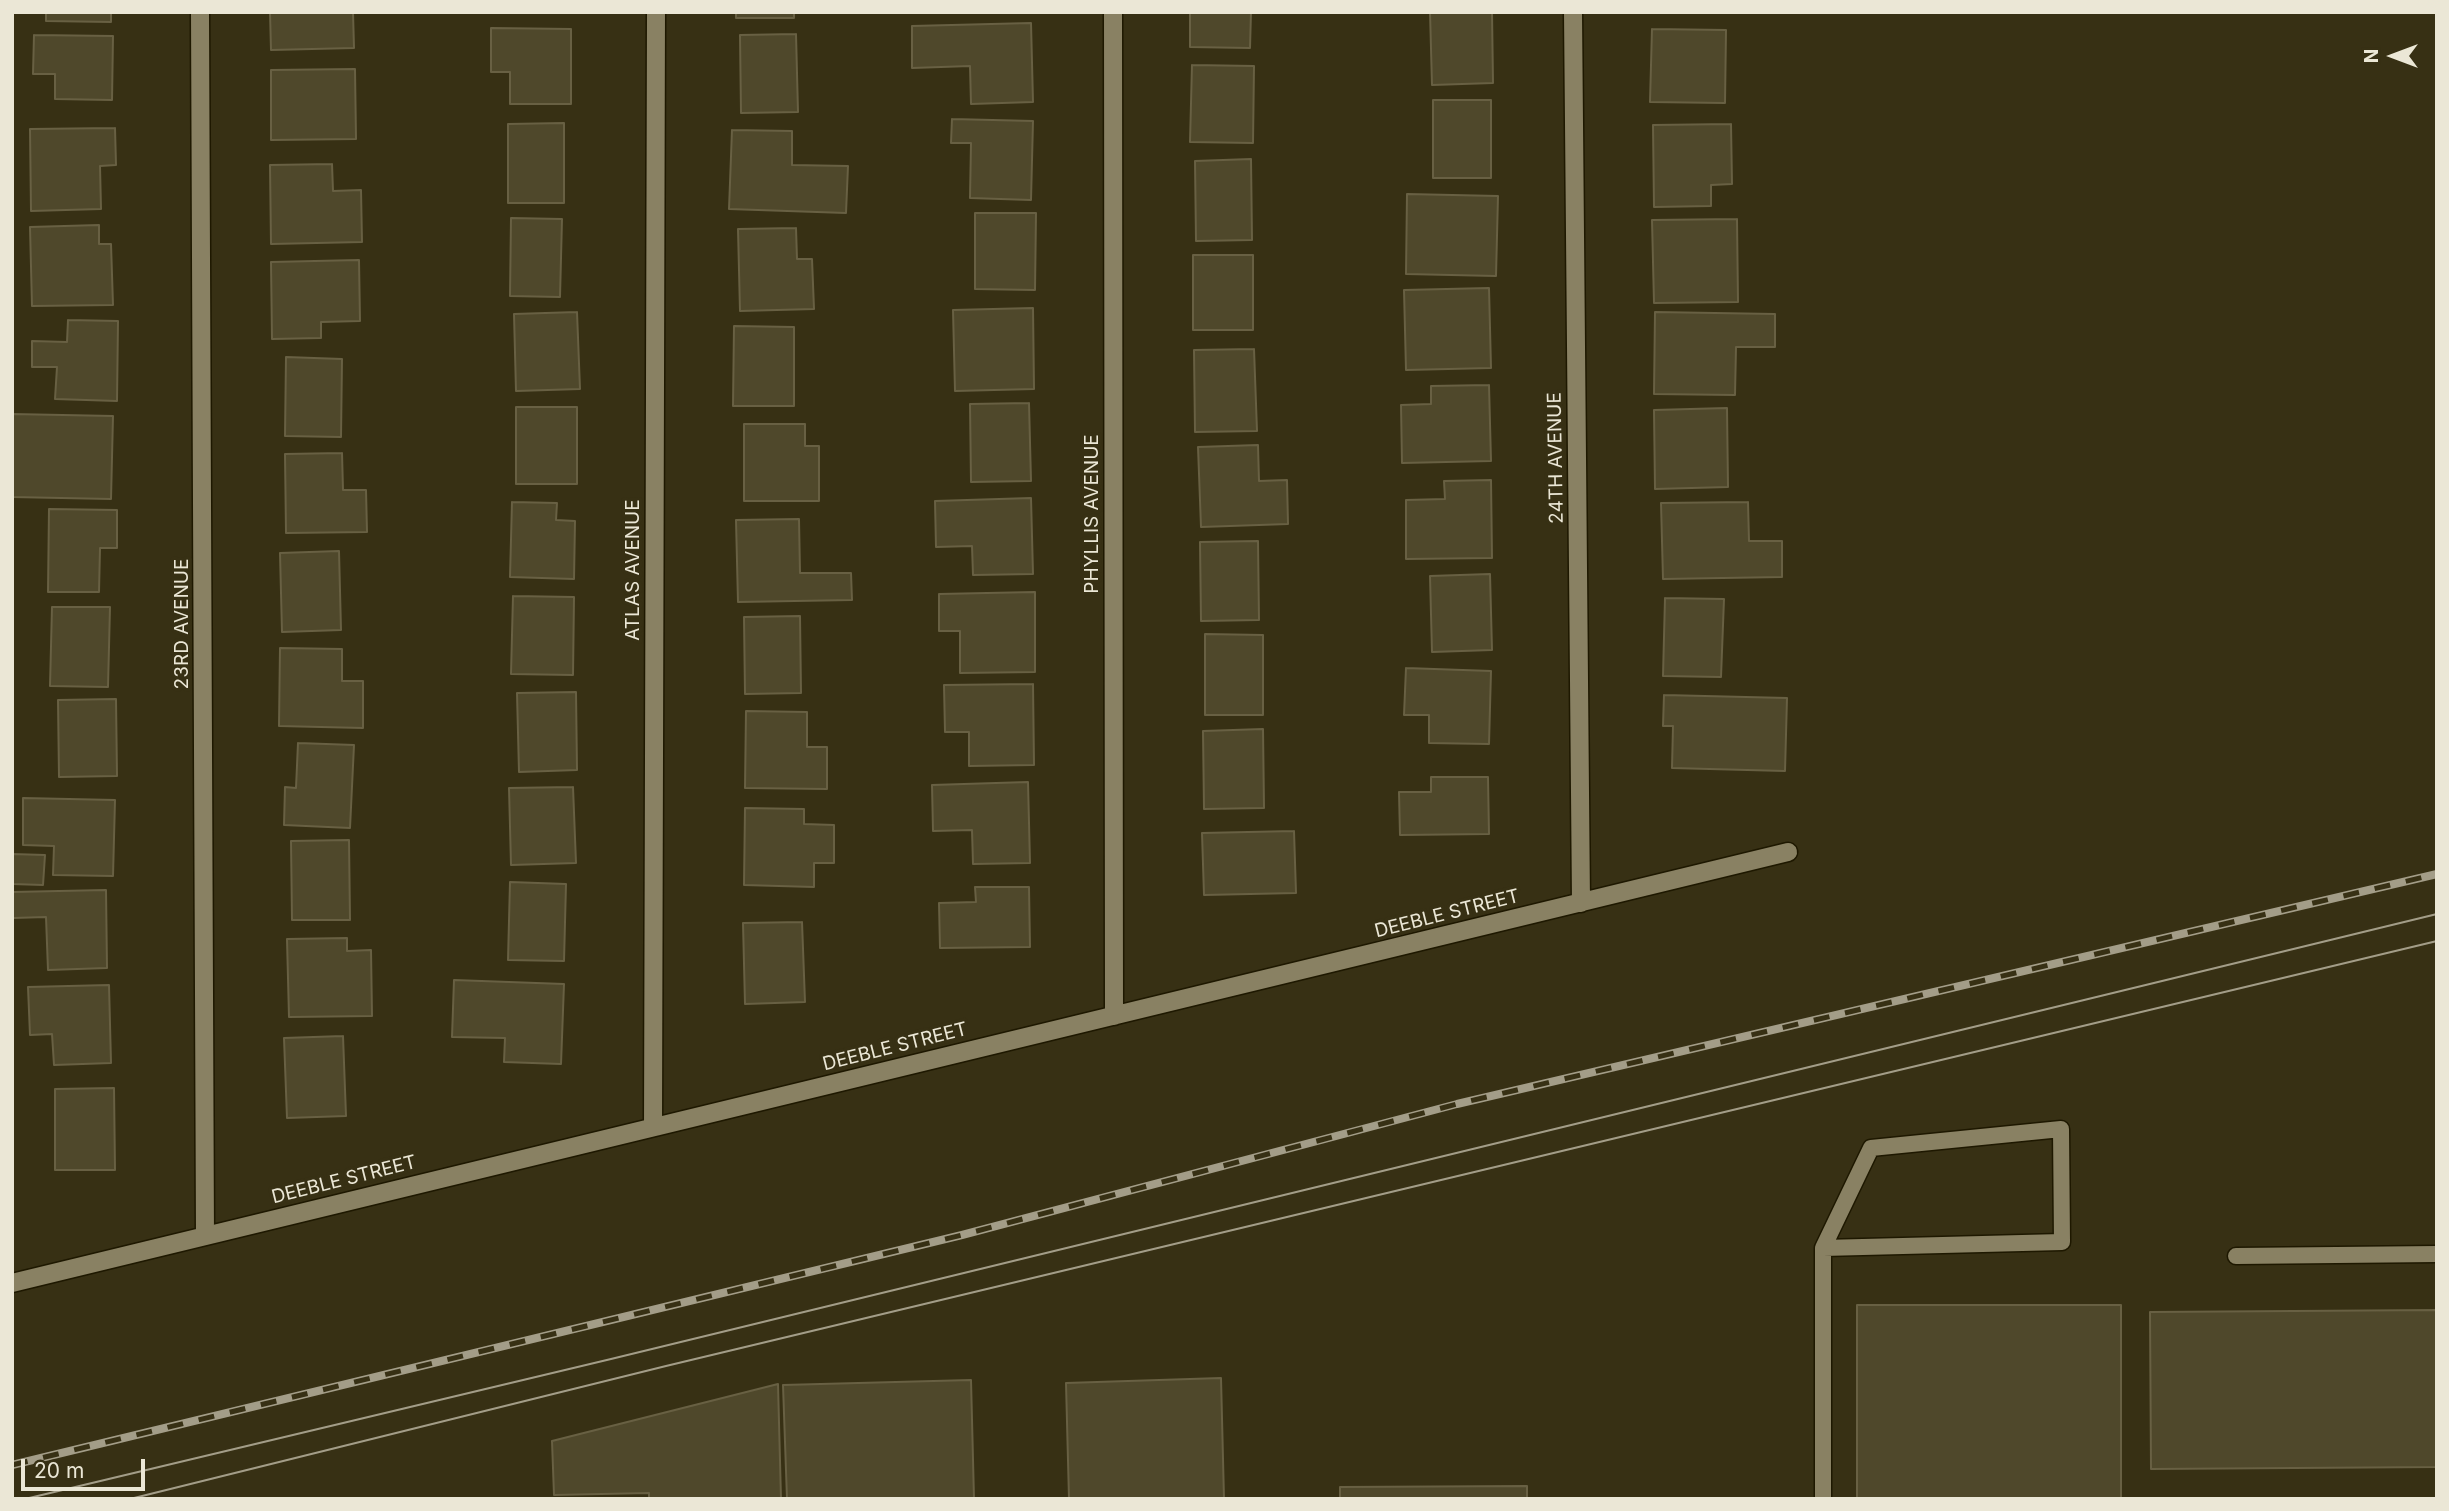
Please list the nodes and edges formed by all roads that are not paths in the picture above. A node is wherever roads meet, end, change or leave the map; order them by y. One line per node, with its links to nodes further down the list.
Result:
1 (201, 12): 9 (street, 23RD AVENUE)
2 (656, 12): 8 (street, ATLAS AVENUE)
3 (1112, 12): 7 (street, PHYLLIS AVENUE)
4 (1573, 12): 6 (street, 24TH AVENUE)
5 (1788, 852): 6 (street, DEEBLE STREET)
6 (1581, 903): 7 (street, DEEBLE STREET)
7 (1114, 1016): 8 (street, DEEBLE STREET)
8 (653, 1128): 9 (street, DEEBLE STREET)
9 (205, 1236): 13 (street, DEEBLE STREET)
10 (1823, 1248): 10 (lane); 14 (lane)
11 (2437, 1254): 12 (lane)
12 (2236, 1256)
13 (12, 1283)
14 (1823, 1499)

